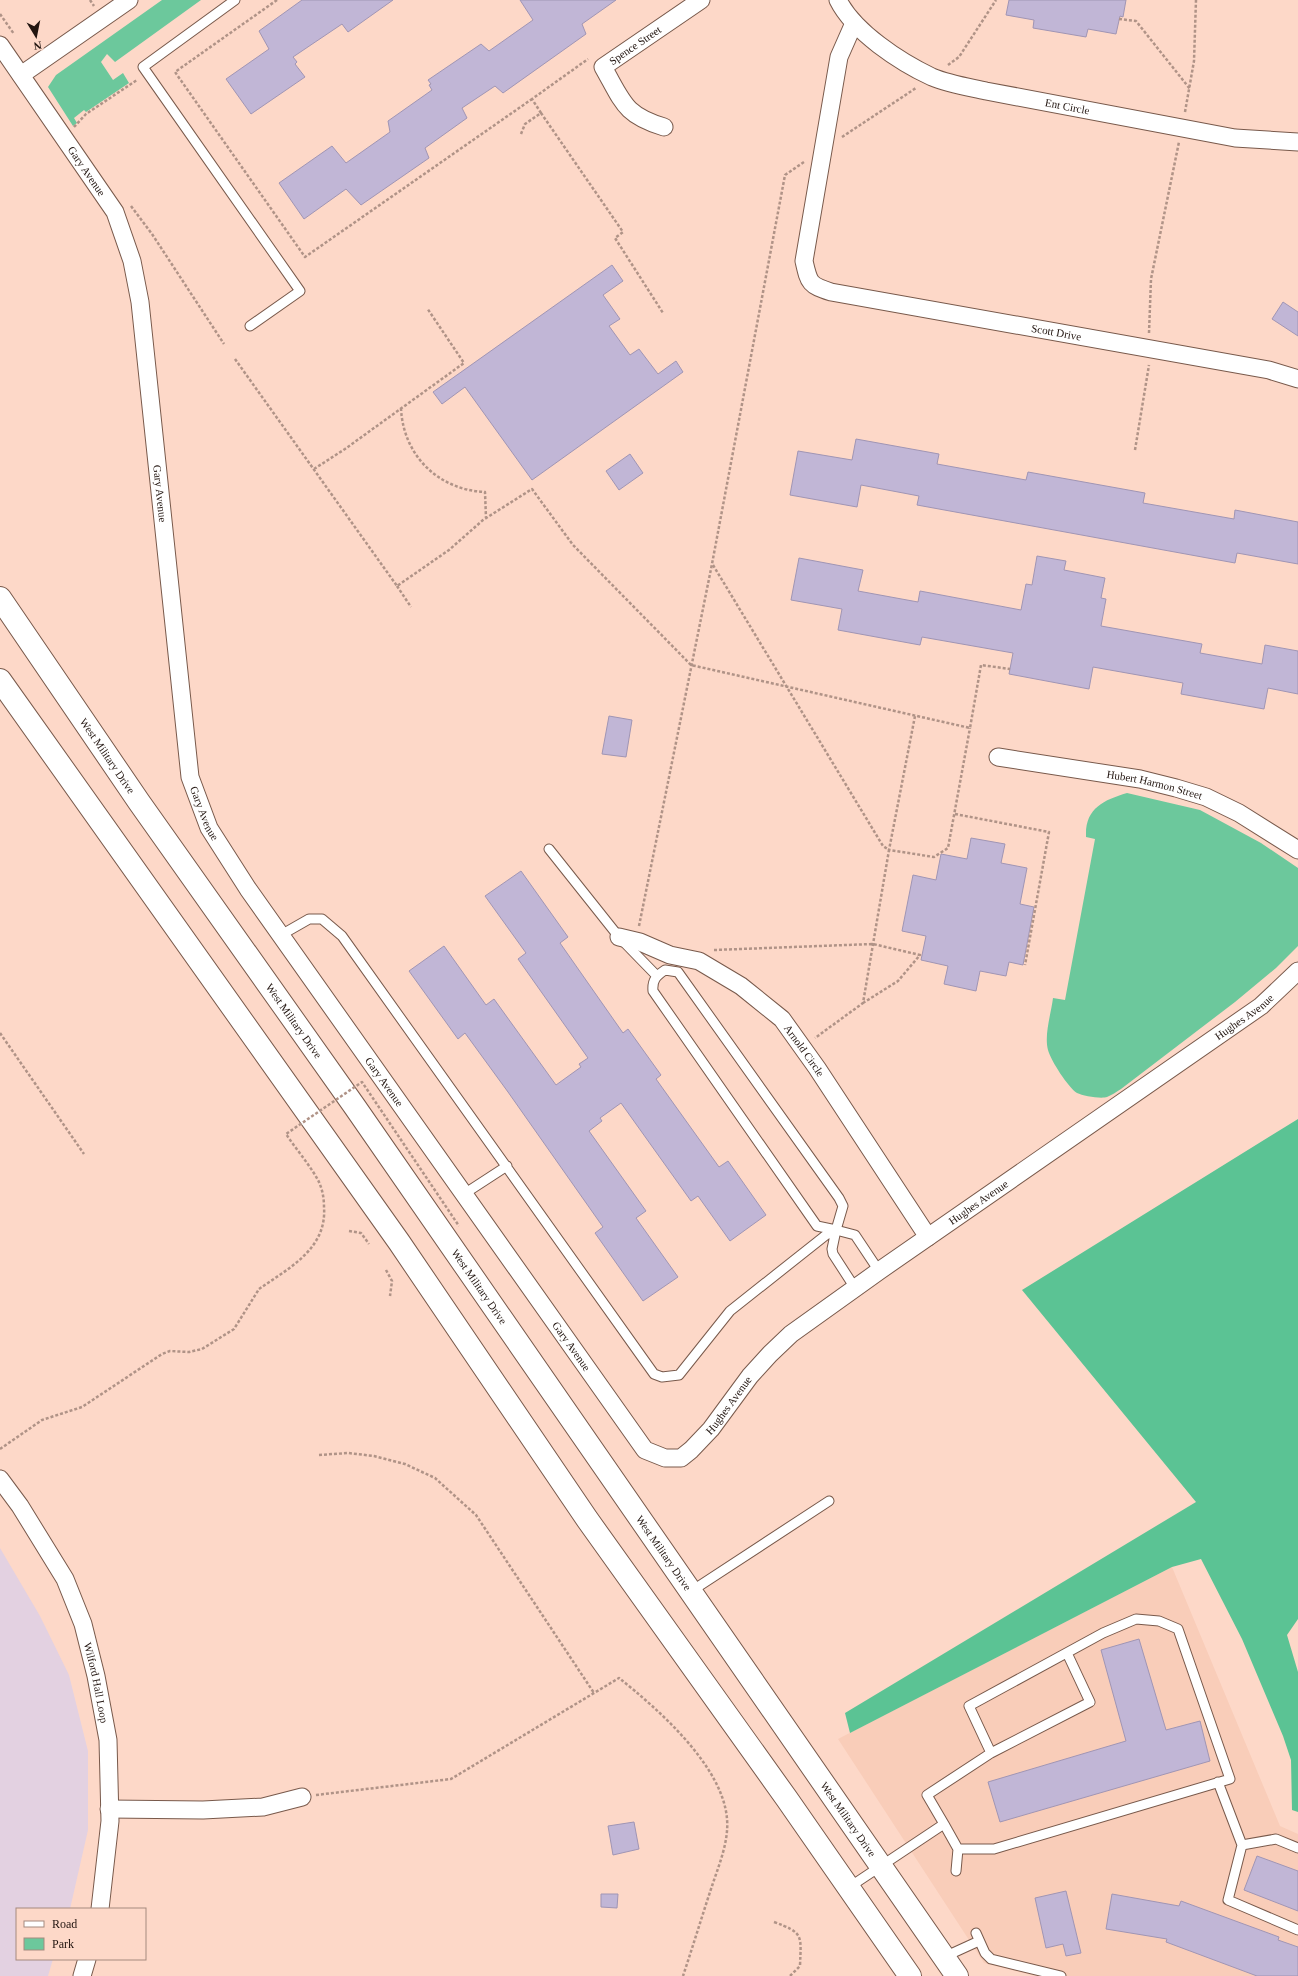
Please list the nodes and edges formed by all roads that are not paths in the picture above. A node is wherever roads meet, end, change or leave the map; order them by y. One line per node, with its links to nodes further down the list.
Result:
1 (129, 0): 7 (street)
2 (235, 0): 10 (lane)
3 (702, 0): 8 (street, Spence Street)
4 (838, 0): 5 (street, Ent Circle)
5 (854, 23): 9 (street, Ent Circle); 11 (street, Scott Drive)
6 (0, 45): 7 (street, Gary Avenue)
7 (21, 75): 17 (street, Gary Avenue)
8 (664, 127)
9 (1298, 142)
10 (250, 326)
11 (1298, 379)
12 (0, 598): 32 (main road, West Military Drive)
13 (0, 680): 44 (main road)
14 (998, 757): 16 (street, Hubert Harmon Street)
15 (549, 849): 18 (lane)
16 (1298, 850)
17 (281, 935): 23 (lane); 24 (street, Gary Avenue)
18 (618, 937): 19 (street, Arnold Circle); 21 (lane)
19 (687, 959): 22 (lane); 26 (street, Arnold Circle)
20 (1298, 971): 26 (street, Hughes Avenue)
21 (656, 975): 22 (lane); 25 (lane)
22 (683, 980): 25 (lane)
23 (506, 1166): 24 (lane); 25 (lane)
24 (464, 1194): 29 (street, Gary Avenue)
25 (836, 1230): 27 (lane); 28 (lane)
26 (928, 1237): 27 (street, Hughes Avenue)
27 (879, 1271): 28 (street, Hughes Avenue)
28 (855, 1288): 29 (street, Hughes Avenue)
29 (681, 1458)
30 (0, 1479): 37 (street, Wilford Hall Loop)
31 (829, 1501): 32 (lane)
32 (690, 1592): 42 (main road, West Military Drive)
33 (1067, 1653): 34 (lane); 34 (lane); 35 (lane)
34 (990, 1753): 38 (lane)
35 (1218, 1782): 39 (lane); 41 (lane)
36 (302, 1797): 37 (street)
37 (109, 1809): 45 (street, Wilford Hall Loop)
38 (944, 1824): 41 (lane); 42 (lane)
39 (1242, 1845): 40 (lane); 46 (lane)
40 (1298, 1848)
41 (958, 1849): 43 (lane)
42 (880, 1866): 44 (lane); 47 (main road, West Military Drive)
43 (956, 1871)
44 (848, 1888): 50 (main road)
45 (100, 1908)
46 (1298, 1930)
47 (944, 1957): 51 (main road, West Military Drive); 52 (lane)
48 (87, 1960): 49 (street)
49 (82, 1976)
50 (910, 1976)
51 (957, 1976)
52 (1061, 1976)

